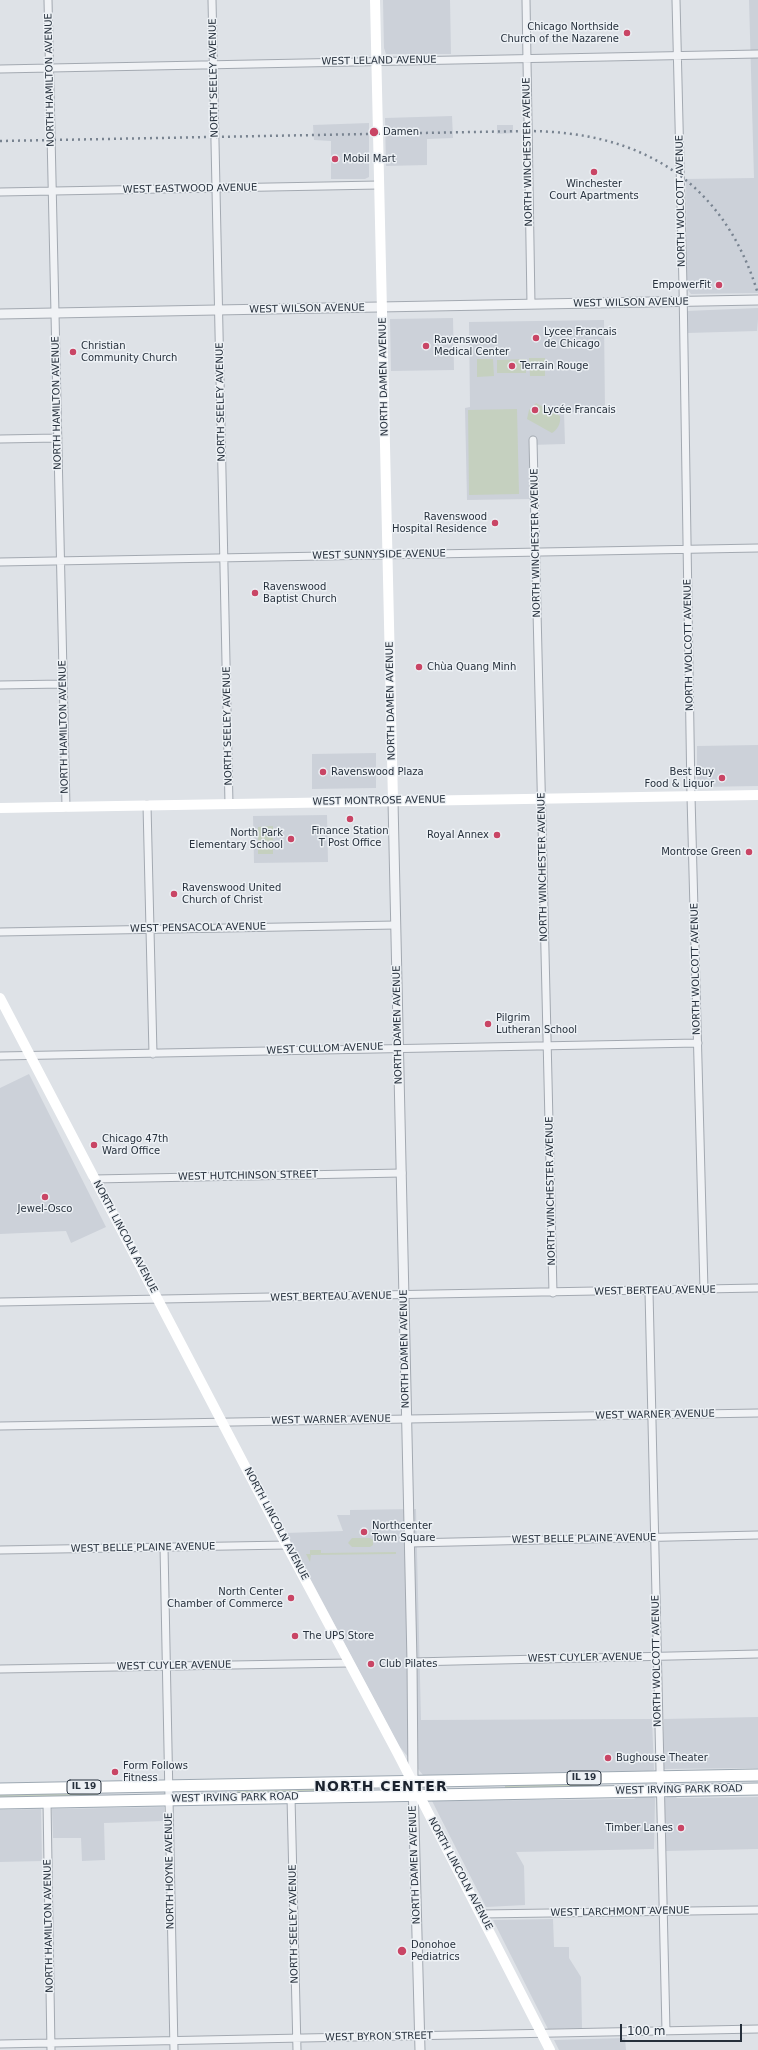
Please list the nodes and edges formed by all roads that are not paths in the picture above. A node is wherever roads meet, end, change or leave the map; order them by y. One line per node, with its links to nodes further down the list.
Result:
1 (48, 0): 11 (street, NORTH HAMILTON AVENUE)
2 (212, 0): 10 (street, NORTH SEELEY AVENUE)
3 (375, 0): 9 (main road, NORTH DAMEN AVENUE)
4 (526, 0): 8 (street, NORTH WINCHESTER AVENUE)
5 (676, 0): 7 (street, NORTH WOLCOTT AVENUE)
6 (758, 54): 7 (street, WEST LELAND AVENUE)
7 (677, 56): 8 (street, WEST LELAND AVENUE); 18 (street, NORTH WOLCOTT AVENUE)
8 (526, 58): 9 (street, WEST LELAND AVENUE); 19 (street, NORTH WINCHESTER AVENUE)
9 (376, 62): 10 (street, WEST LELAND AVENUE); 13 (main road, NORTH DAMEN AVENUE)
10 (213, 65): 11 (street, WEST LELAND AVENUE); 14 (street, NORTH SEELEY AVENUE)
11 (50, 68): 12 (street, WEST LELAND AVENUE); 15 (street, NORTH HAMILTON AVENUE)
12 (0, 69)
13 (379, 185): 14 (street, WEST EASTWOOD AVENUE); 20 (main road, NORTH DAMEN AVENUE)
14 (216, 188): 15 (street, WEST EASTWOOD AVENUE); 21 (street, NORTH SEELEY AVENUE)
15 (52, 191): 16 (street, WEST EASTWOOD AVENUE); 22 (street, NORTH HAMILTON AVENUE)
16 (0, 192)
17 (758, 300): 18 (street, WEST WILSON AVENUE)
18 (683, 302): 19 (street, WEST WILSON AVENUE); 28 (street, NORTH WOLCOTT AVENUE)
19 (531, 304): 20 (street, WEST WILSON AVENUE)
20 (382, 307): 21 (street, WEST WILSON AVENUE); 30 (main road, NORTH DAMEN AVENUE)
21 (219, 310): 22 (street, WEST WILSON AVENUE); 31 (street, NORTH SEELEY AVENUE)
22 (55, 313): 23 (street, WEST WILSON AVENUE); 24 (street, NORTH HAMILTON AVENUE)
23 (0, 314)
24 (58, 438): 25 (street); 32 (street, NORTH HAMILTON AVENUE)
25 (0, 439)
26 (533, 440): 29 (street, NORTH WINCHESTER AVENUE)
27 (758, 548): 28 (street, WEST SUNNYSIDE AVENUE)
28 (687, 549): 29 (street, WEST SUNNYSIDE AVENUE); 37 (street, NORTH WOLCOTT AVENUE)
29 (536, 552): 30 (street, WEST SUNNYSIDE AVENUE); 38 (street, NORTH WINCHESTER AVENUE)
30 (388, 555): 31 (street, WEST SUNNYSIDE AVENUE); 39 (main road, NORTH DAMEN AVENUE)
31 (224, 558): 32 (street, WEST SUNNYSIDE AVENUE); 40 (street, NORTH SEELEY AVENUE)
32 (60, 561): 33 (street, WEST SUNNYSIDE AVENUE); 34 (street, NORTH HAMILTON AVENUE)
33 (0, 562)
34 (63, 684): 35 (street); 42 (street, NORTH HAMILTON AVENUE)
35 (0, 685)
36 (758, 795): 37 (main road, WEST MONTROSE AVENUE)
37 (691, 796): 38 (main road, WEST MONTROSE AVENUE); 48 (street, NORTH WOLCOTT AVENUE)
38 (541, 798): 39 (main road, WEST MONTROSE AVENUE); 49 (street, NORTH WINCHESTER AVENUE)
39 (393, 801): 40 (main road, WEST MONTROSE AVENUE); 44 (street, NORTH DAMEN AVENUE)
40 (229, 804): 41 (main road, WEST MONTROSE AVENUE)
41 (147, 805): 42 (main road, WEST MONTROSE AVENUE); 45 (street)
42 (66, 807): 43 (main road, WEST MONTROSE AVENUE)
43 (0, 808)
44 (396, 925): 45 (street, WEST PENSACOLA AVENUE); 50 (street, NORTH DAMEN AVENUE)
45 (150, 929): 46 (street, WEST PENSACOLA AVENUE); 51 (street)
46 (0, 932)
47 (0, 998): 52 (main road, NORTH LINCOLN AVENUE)
48 (698, 1043): 49 (street, WEST CULLOM AVENUE); 57 (street, NORTH WOLCOTT AVENUE)
49 (547, 1045): 50 (street, WEST CULLOM AVENUE); 59 (street, NORTH WINCHESTER AVENUE)
50 (399, 1048): 51 (street, WEST CULLOM AVENUE); 54 (street, NORTH DAMEN AVENUE)
51 (153, 1054): 52 (street, WEST CULLOM AVENUE)
52 (30, 1055): 53 (street, WEST CULLOM AVENUE); 55 (main road, NORTH LINCOLN AVENUE)
53 (0, 1056)
54 (402, 1173): 55 (street, WEST HUTCHINSON STREET); 60 (street, NORTH DAMEN AVENUE)
55 (94, 1179): 61 (main road, NORTH LINCOLN AVENUE)
56 (758, 1288): 57 (street, WEST BERTEAU AVENUE)
57 (704, 1290): 58 (street, WEST BERTEAU AVENUE)
58 (649, 1291): 59 (street, WEST BERTEAU AVENUE); 64 (street, NORTH WOLCOTT AVENUE)
59 (553, 1293): 60 (street, WEST BERTEAU AVENUE)
60 (404, 1296): 61 (street, WEST BERTEAU AVENUE); 65 (street, NORTH DAMEN AVENUE)
61 (158, 1300): 62 (street, WEST BERTEAU AVENUE); 66 (main road, NORTH LINCOLN AVENUE)
62 (0, 1302)
63 (758, 1413): 64 (street, WEST WARNER AVENUE)
64 (652, 1415): 65 (street, WEST WARNER AVENUE); 69 (street, NORTH WOLCOTT AVENUE)
65 (407, 1419): 66 (street, WEST WARNER AVENUE); 70 (street, NORTH DAMEN AVENUE)
66 (223, 1422): 67 (street, WEST WARNER AVENUE); 71 (main road, NORTH LINCOLN AVENUE)
67 (0, 1426)
68 (758, 1536): 69 (street, WEST BELLE PLAINE AVENUE)
69 (654, 1538): 70 (street, WEST BELLE PLAINE AVENUE); 75 (street, NORTH WOLCOTT AVENUE)
70 (410, 1543): 76 (street, NORTH DAMEN AVENUE)
71 (287, 1545): 72 (street, WEST BELLE PLAINE AVENUE); 77 (main road, NORTH LINCOLN AVENUE)
72 (164, 1547): 73 (street, WEST BELLE PLAINE AVENUE); 78 (street, NORTH HOYNE AVENUE)
73 (0, 1550)
74 (758, 1654): 75 (street, WEST CUYLER AVENUE)
75 (657, 1657): 76 (street, WEST CUYLER AVENUE); 81 (street, NORTH WOLCOTT AVENUE)
76 (412, 1662): 82 (street, NORTH DAMEN AVENUE)
77 (349, 1663): 78 (street, WEST CUYLER AVENUE); 82 (main road, NORTH LINCOLN AVENUE)
78 (166, 1666): 79 (street, WEST CUYLER AVENUE); 83 (street, NORTH HOYNE AVENUE)
79 (0, 1669)
80 (758, 1775): 81 (main road, WEST IRVING PARK ROAD / IL 19)
81 (660, 1776): 82 (main road, WEST IRVING PARK ROAD / IL 19); 86 (street, NORTH WOLCOTT AVENUE)
82 (413, 1782): 83 (main road, WEST IRVING PARK ROAD / IL 19); 87 (main road, NORTH LINCOLN AVENUE)
83 (168, 1786): 84 (main road, WEST IRVING PARK ROAD / IL 19); 89 (street, NORTH HOYNE AVENUE)
84 (0, 1789)
85 (758, 1789): 86 (main road, WEST IRVING PARK ROAD / IL 19)
86 (660, 1791): 87 (main road, WEST IRVING PARK ROAD / IL 19); 93 (street, NORTH WOLCOTT AVENUE)
87 (416, 1794): 88 (main road, WEST IRVING PARK ROAD / IL 19); 94 (main road, NORTH LINCOLN AVENUE); 98 (street, NORTH DAMEN AVENUE)
88 (291, 1797): 89 (main road, WEST IRVING PARK ROAD / IL 19); 99 (street, NORTH SEELEY AVENUE)
89 (168, 1799): 90 (main road, WEST IRVING PARK ROAD / IL 19); 100 (street, NORTH HOYNE AVENUE)
90 (46, 1802): 91 (main road, WEST IRVING PARK ROAD / IL 19); 102 (street, NORTH HAMILTON AVENUE)
91 (0, 1803)
92 (758, 1910): 93 (street, WEST LARCHMONT AVENUE)
93 (663, 1911): 94 (street, WEST LARCHMONT AVENUE); 96 (street, NORTH WOLCOTT AVENUE)
94 (482, 1914): 97 (main road, NORTH LINCOLN AVENUE)
95 (758, 2029): 96 (street, WEST BYRON STREET)
96 (666, 2031): 97 (street, WEST BYRON STREET)
97 (542, 2033): 98 (street, WEST BYRON STREET); 106 (main road, NORTH LINCOLN AVENUE)
98 (420, 2036): 99 (street, WEST BYRON STREET); 105 (street, NORTH DAMEN AVENUE)
99 (297, 2038): 100 (street, WEST BYRON STREET); 104 (street, NORTH SEELEY AVENUE)
100 (174, 2040): 102 (street, WEST BYRON STREET); 103 (street, NORTH HOYNE AVENUE)
101 (0, 2044): 102 (street, WEST BYRON STREET)
102 (51, 2046)
103 (174, 2050)
104 (297, 2050)
105 (420, 2050)
106 (550, 2050)

